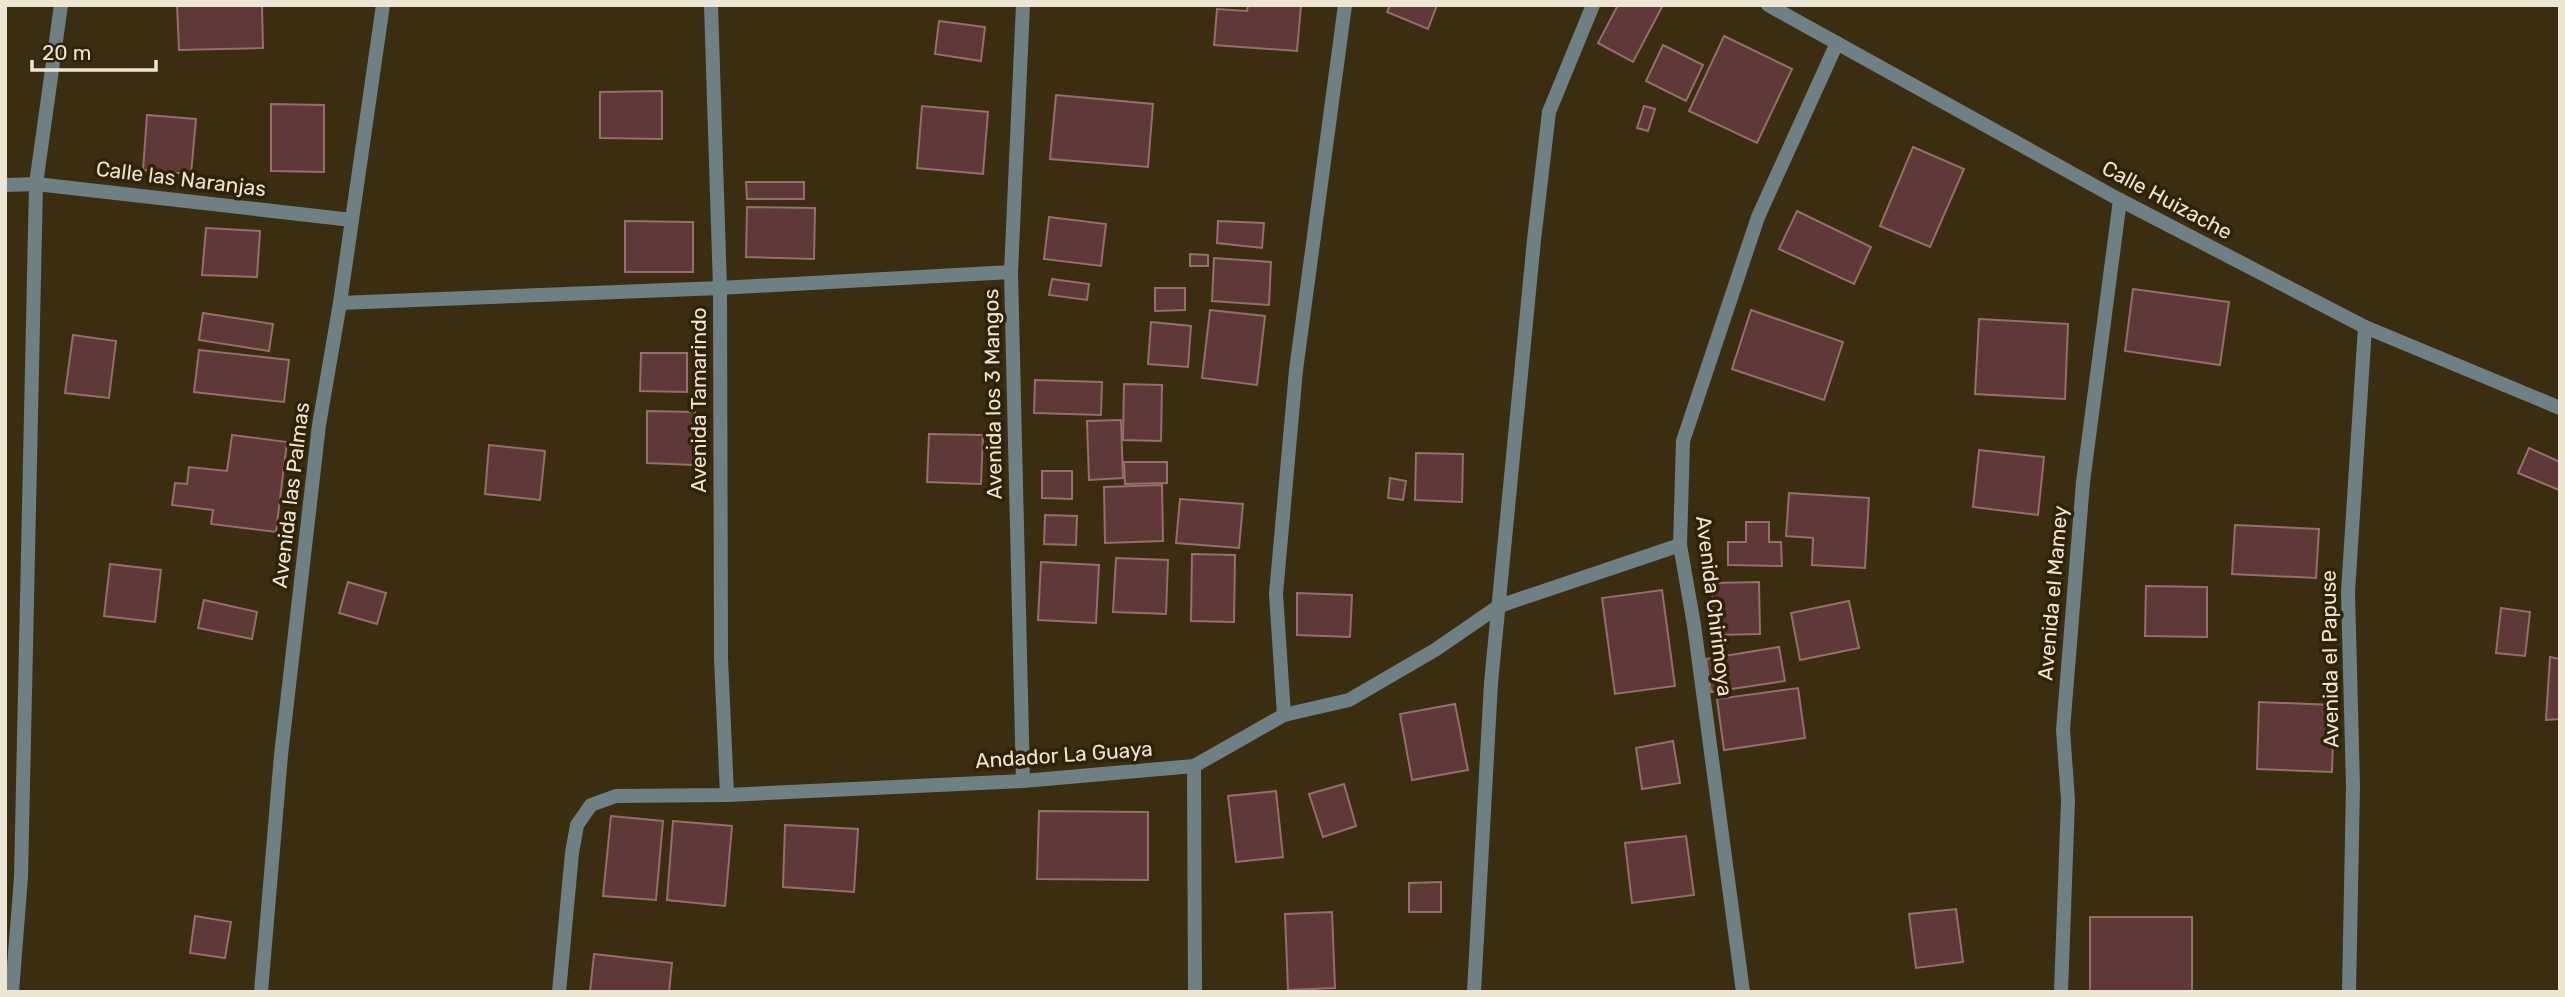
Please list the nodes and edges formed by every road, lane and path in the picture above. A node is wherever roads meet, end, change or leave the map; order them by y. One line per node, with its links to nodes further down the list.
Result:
1 (61, 5): 9 (street)
2 (383, 5): 12 (street, Avenida las Palmas)
3 (711, 5): 14 (street, Avenida Tamarindo)
4 (1023, 5): 13 (street, Avenida los 3 Mangos)
5 (1345, 5): 20 (street)
6 (1593, 5): 19 (street)
7 (1768, 5): 8 (street, Calle Huizache)
8 (1837, 43): 11 (street, Calle Huizache); 18 (street, Avenida Chirimoya)
9 (36, 184): 10 (street, Calle las Naranjas); 12 (street, Calle las Naranjas); 24 (street)
10 (5, 186)
11 (2120, 200): 16 (street, Calle Huizache); 30 (street, Avenida el Mamey)
12 (352, 220): 15 (street, Avenida las Palmas)
13 (1011, 272): 14 (street); 22 (street, Avenida los 3 Mangos)
14 (720, 289): 15 (street); 23 (street, Avenida Tamarindo)
15 (340, 303): 25 (street, Avenida las Palmas)
16 (2365, 327): 17 (street, Calle Huizache); 31 (street, Avenida el Papuse)
17 (2560, 408)
18 (1680, 545): 19 (street, Andador La Guaya); 29 (street, Avenida Chirimoya)
19 (1499, 606): 20 (street, Andador La Guaya); 28 (street)
20 (1284, 715): 21 (street, Andador La Guaya)
21 (1194, 765): 22 (street, Andador La Guaya); 27 (street)
22 (1023, 781): 23 (street, Andador La Guaya)
23 (727, 795): 26 (street, Andador La Guaya)
24 (12, 992)
25 (261, 992)
26 (559, 992)
27 (1195, 992)
28 (1474, 992)
29 (1743, 992)
30 (2060, 992)
31 (2349, 992)

